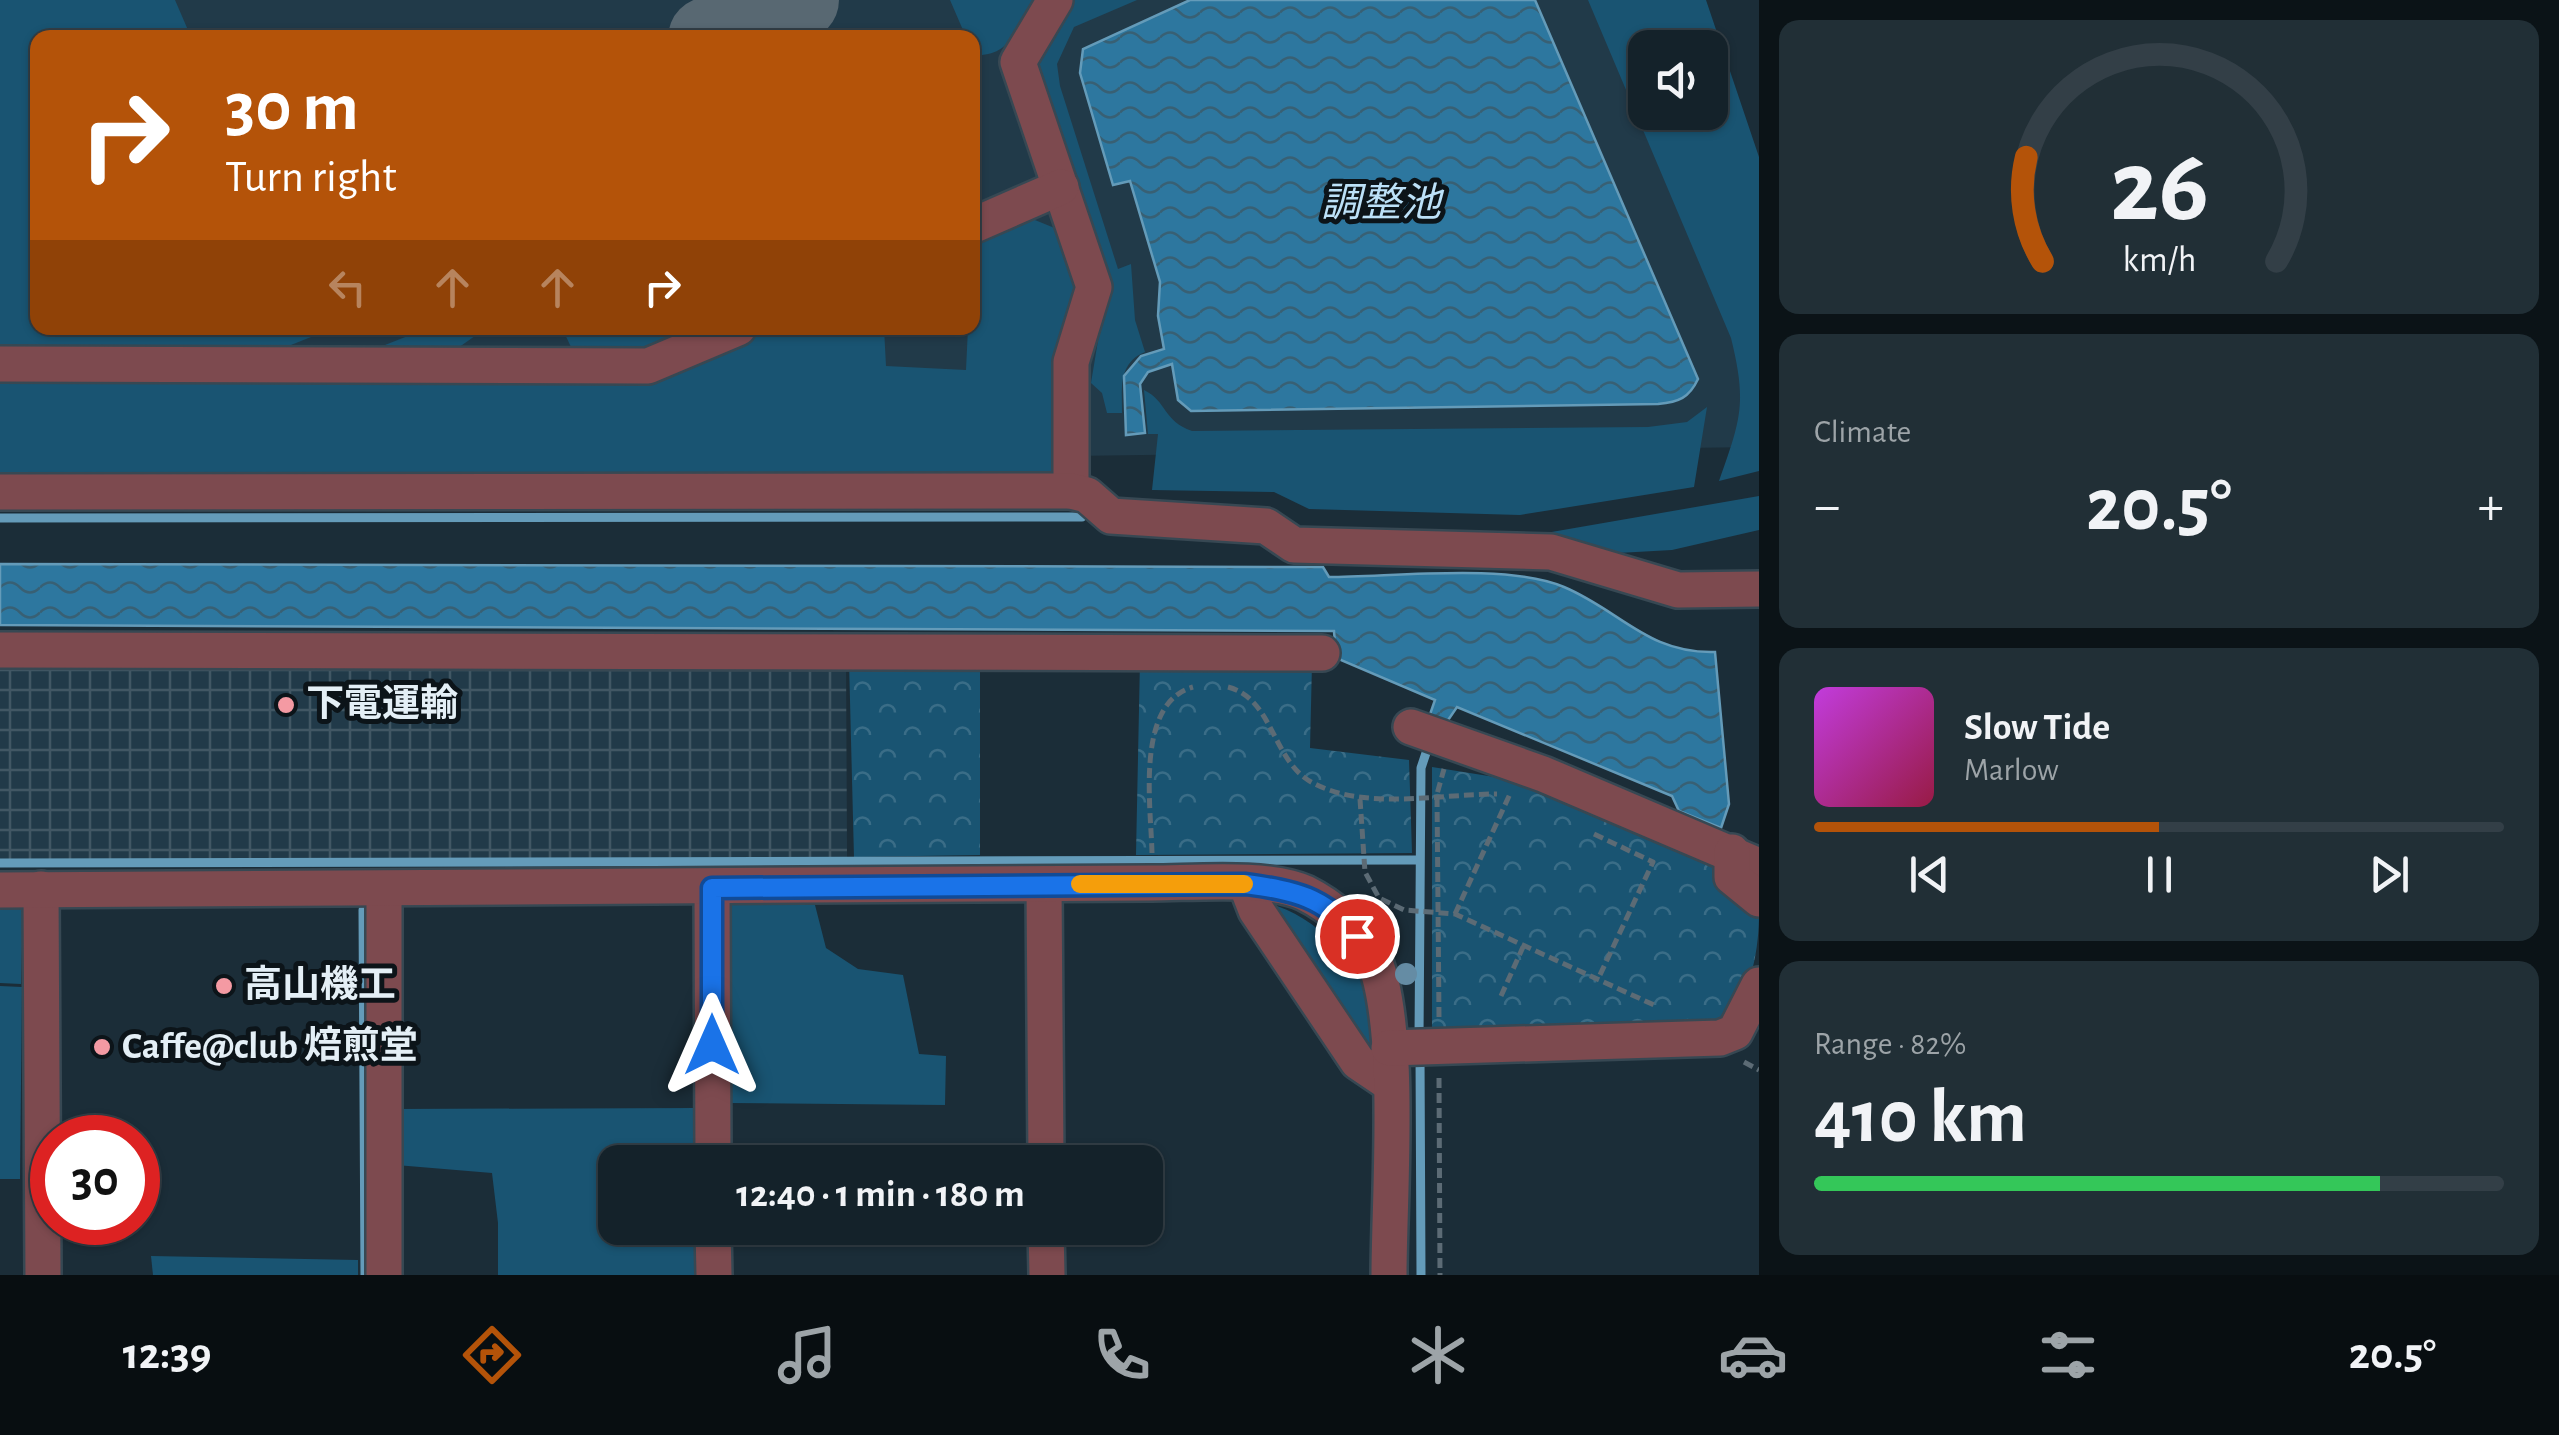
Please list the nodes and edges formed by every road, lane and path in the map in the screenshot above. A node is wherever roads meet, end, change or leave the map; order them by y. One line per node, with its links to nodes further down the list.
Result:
1 (1054, 0): 2 (street)
2 (1061, 188): 3 (street); 6 (street)
3 (980, 223)
4 (721, 335): 5 (street)
5 (0, 364)
6 (1071, 491): 7 (street); 8 (street)
7 (0, 492)
8 (1759, 589)
9 (0, 650): 10 (street)
10 (1322, 653)
11 (1198, 686): 19 (path)
12 (1225, 686): 16 (path)
13 (1431, 734): 14 (path); 20 (street)
14 (1437, 794): 15 (path); 16 (path); 28 (path)
15 (1510, 794): 17 (path); 29 (path)
16 (1360, 799): 28 (path)
17 (1528, 803)
18 (1581, 828): 31 (path)
19 (1152, 847)
20 (1745, 859): 27 (street)
21 (1044, 884): 22 (street); 23 (street); 37 (street)
22 (1246, 884): 35 (street); 35 (street)
23 (712, 888): 25 (street); 36 (street)
24 (40, 889): 25 (street); 26 (street); 40 (street)
25 (384, 889): 41 (street)
26 (0, 890)
27 (1759, 899)
28 (1438, 909): 29 (path); 35 (path)
29 (1455, 914): 30 (path)
30 (1523, 948): 31 (path); 33 (path)
31 (1598, 977): 34 (path)
32 (1759, 986): 34 (street)
33 (1500, 996)
34 (1676, 1039): 35 (street)
35 (1409, 1054): 44 (street); 45 (path)
36 (713, 1145)
37 (1046, 1145)
38 (714, 1245): 42 (street)
39 (1046, 1245): 43 (street)
40 (43, 1275)
41 (384, 1275)
42 (714, 1275)
43 (1047, 1275)
44 (1389, 1275)
45 (1440, 1275)

